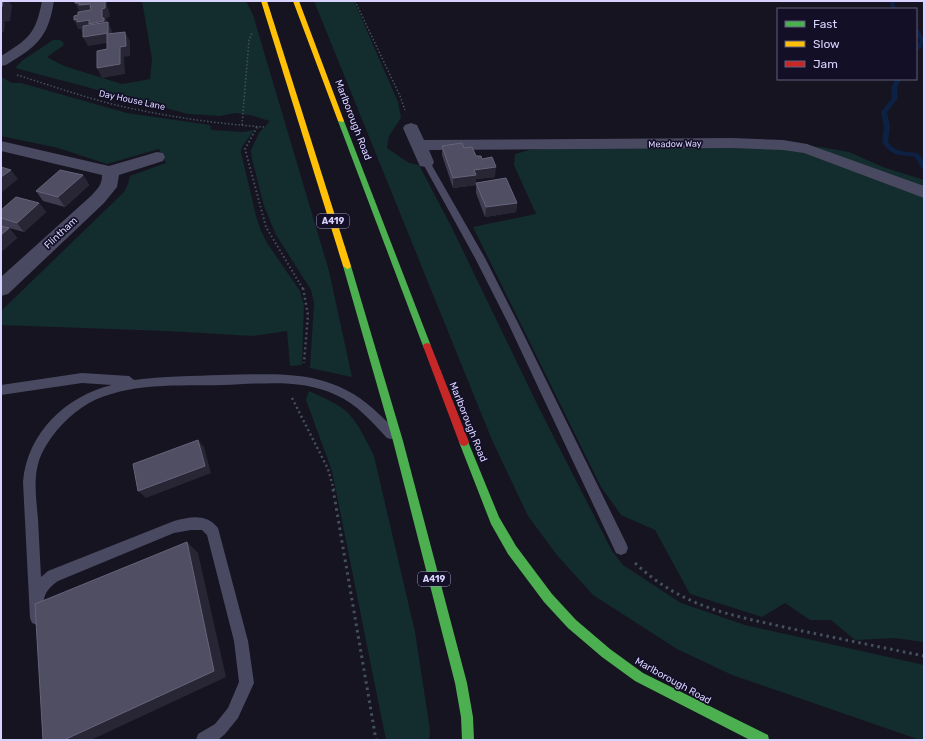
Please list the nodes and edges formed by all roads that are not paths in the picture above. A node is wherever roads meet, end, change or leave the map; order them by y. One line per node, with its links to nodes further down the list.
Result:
1 (48, 1): 4 (street)
2 (264, 1): 15 (highway, A419)
3 (296, 1): 21 (highway, Marlborough Road)
4 (1, 62)
5 (411, 128): 6 (street)
6 (418, 145): 9 (street); 11 (street, Meadow Way)
7 (1, 146): 10 (street)
8 (157, 157): 10 (street)
9 (426, 162): 16 (lane)
10 (110, 172): 12 (street, Flintham)
11 (924, 192)
12 (1, 289)
13 (144, 382): 14 (lane); 15 (lane); 17 (lane)
14 (1, 390)
15 (398, 441): 20 (highway, A419)
16 (621, 548)
17 (36, 601): 18 (lane); 19 (lane)
18 (38, 632)
19 (204, 740)
20 (468, 740)
21 (763, 740)

